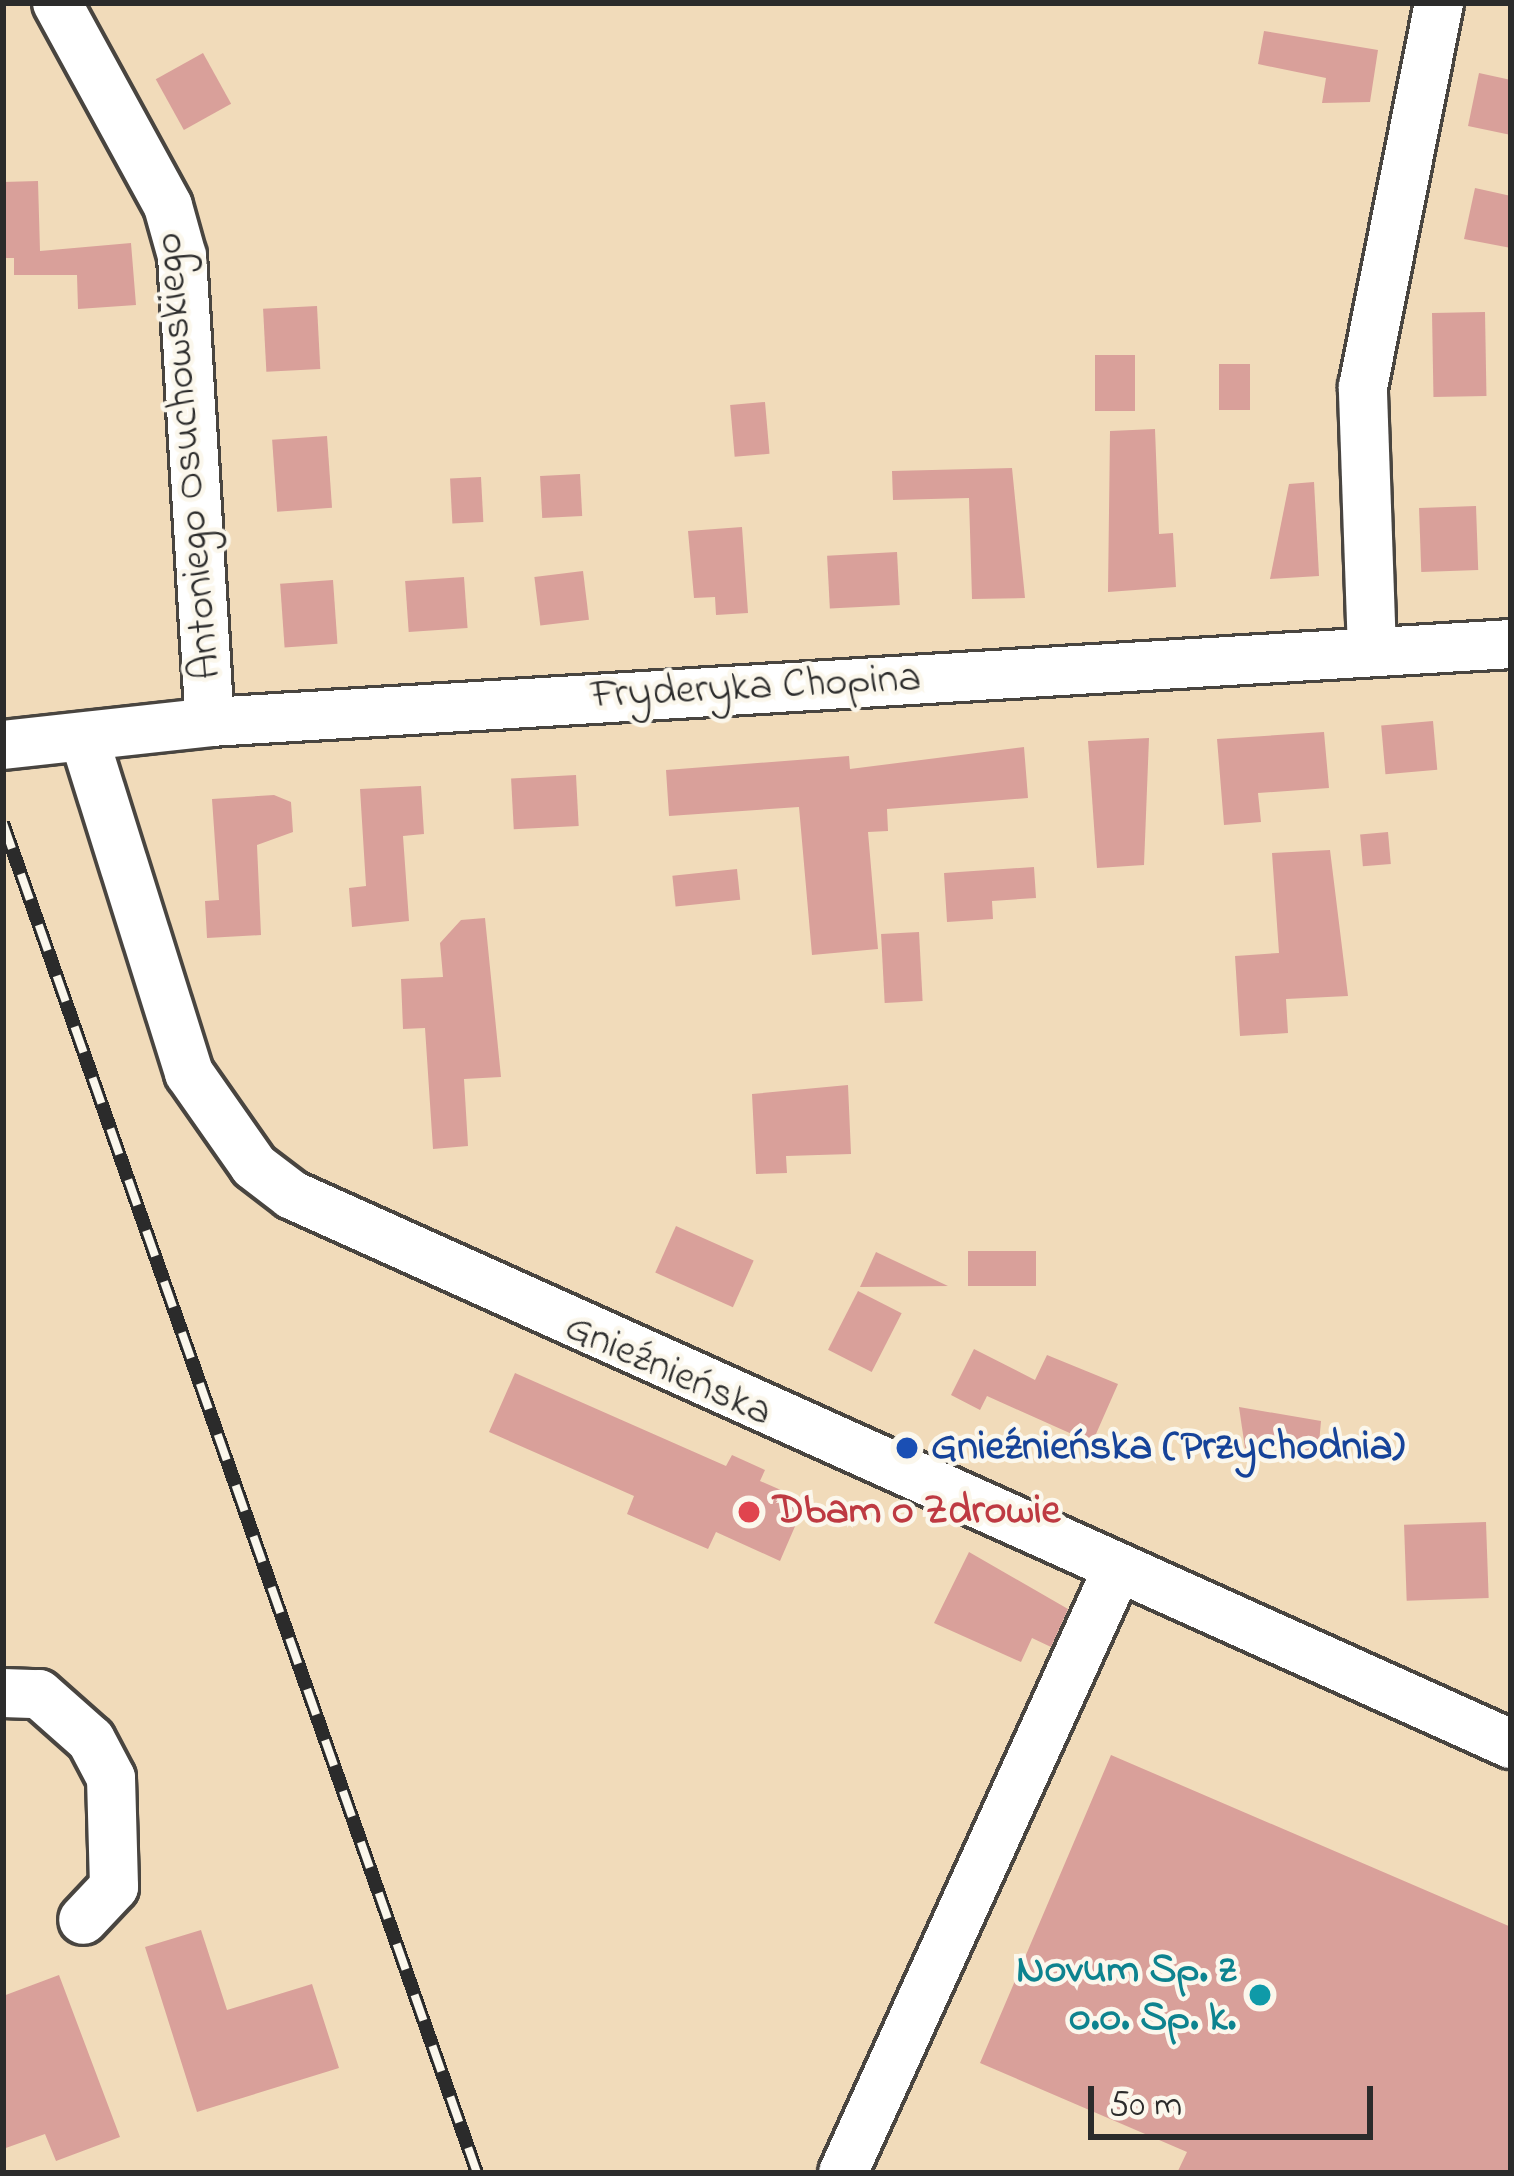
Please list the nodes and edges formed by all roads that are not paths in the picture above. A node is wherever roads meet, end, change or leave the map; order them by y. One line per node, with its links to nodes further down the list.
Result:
1 (57, 3): 5 (street, Antoniego Osuchowskiego)
2 (1439, 3): 4 (street)
3 (1511, 644): 4 (street, Fryderyka Chopina)
4 (1372, 651): 5 (street, Fryderyka Chopina)
5 (210, 722): 6 (street, Fryderyka Chopina)
6 (86, 743): 7 (street, Fryderyka Chopina); 8 (street, Gnieźnieńska)
7 (3, 746)
8 (1115, 1574): 10 (street, Gnieźnieńska); 12 (street)
9 (3, 1693): 11 (street)
10 (1511, 1744)
11 (83, 1920)
12 (843, 2173)

